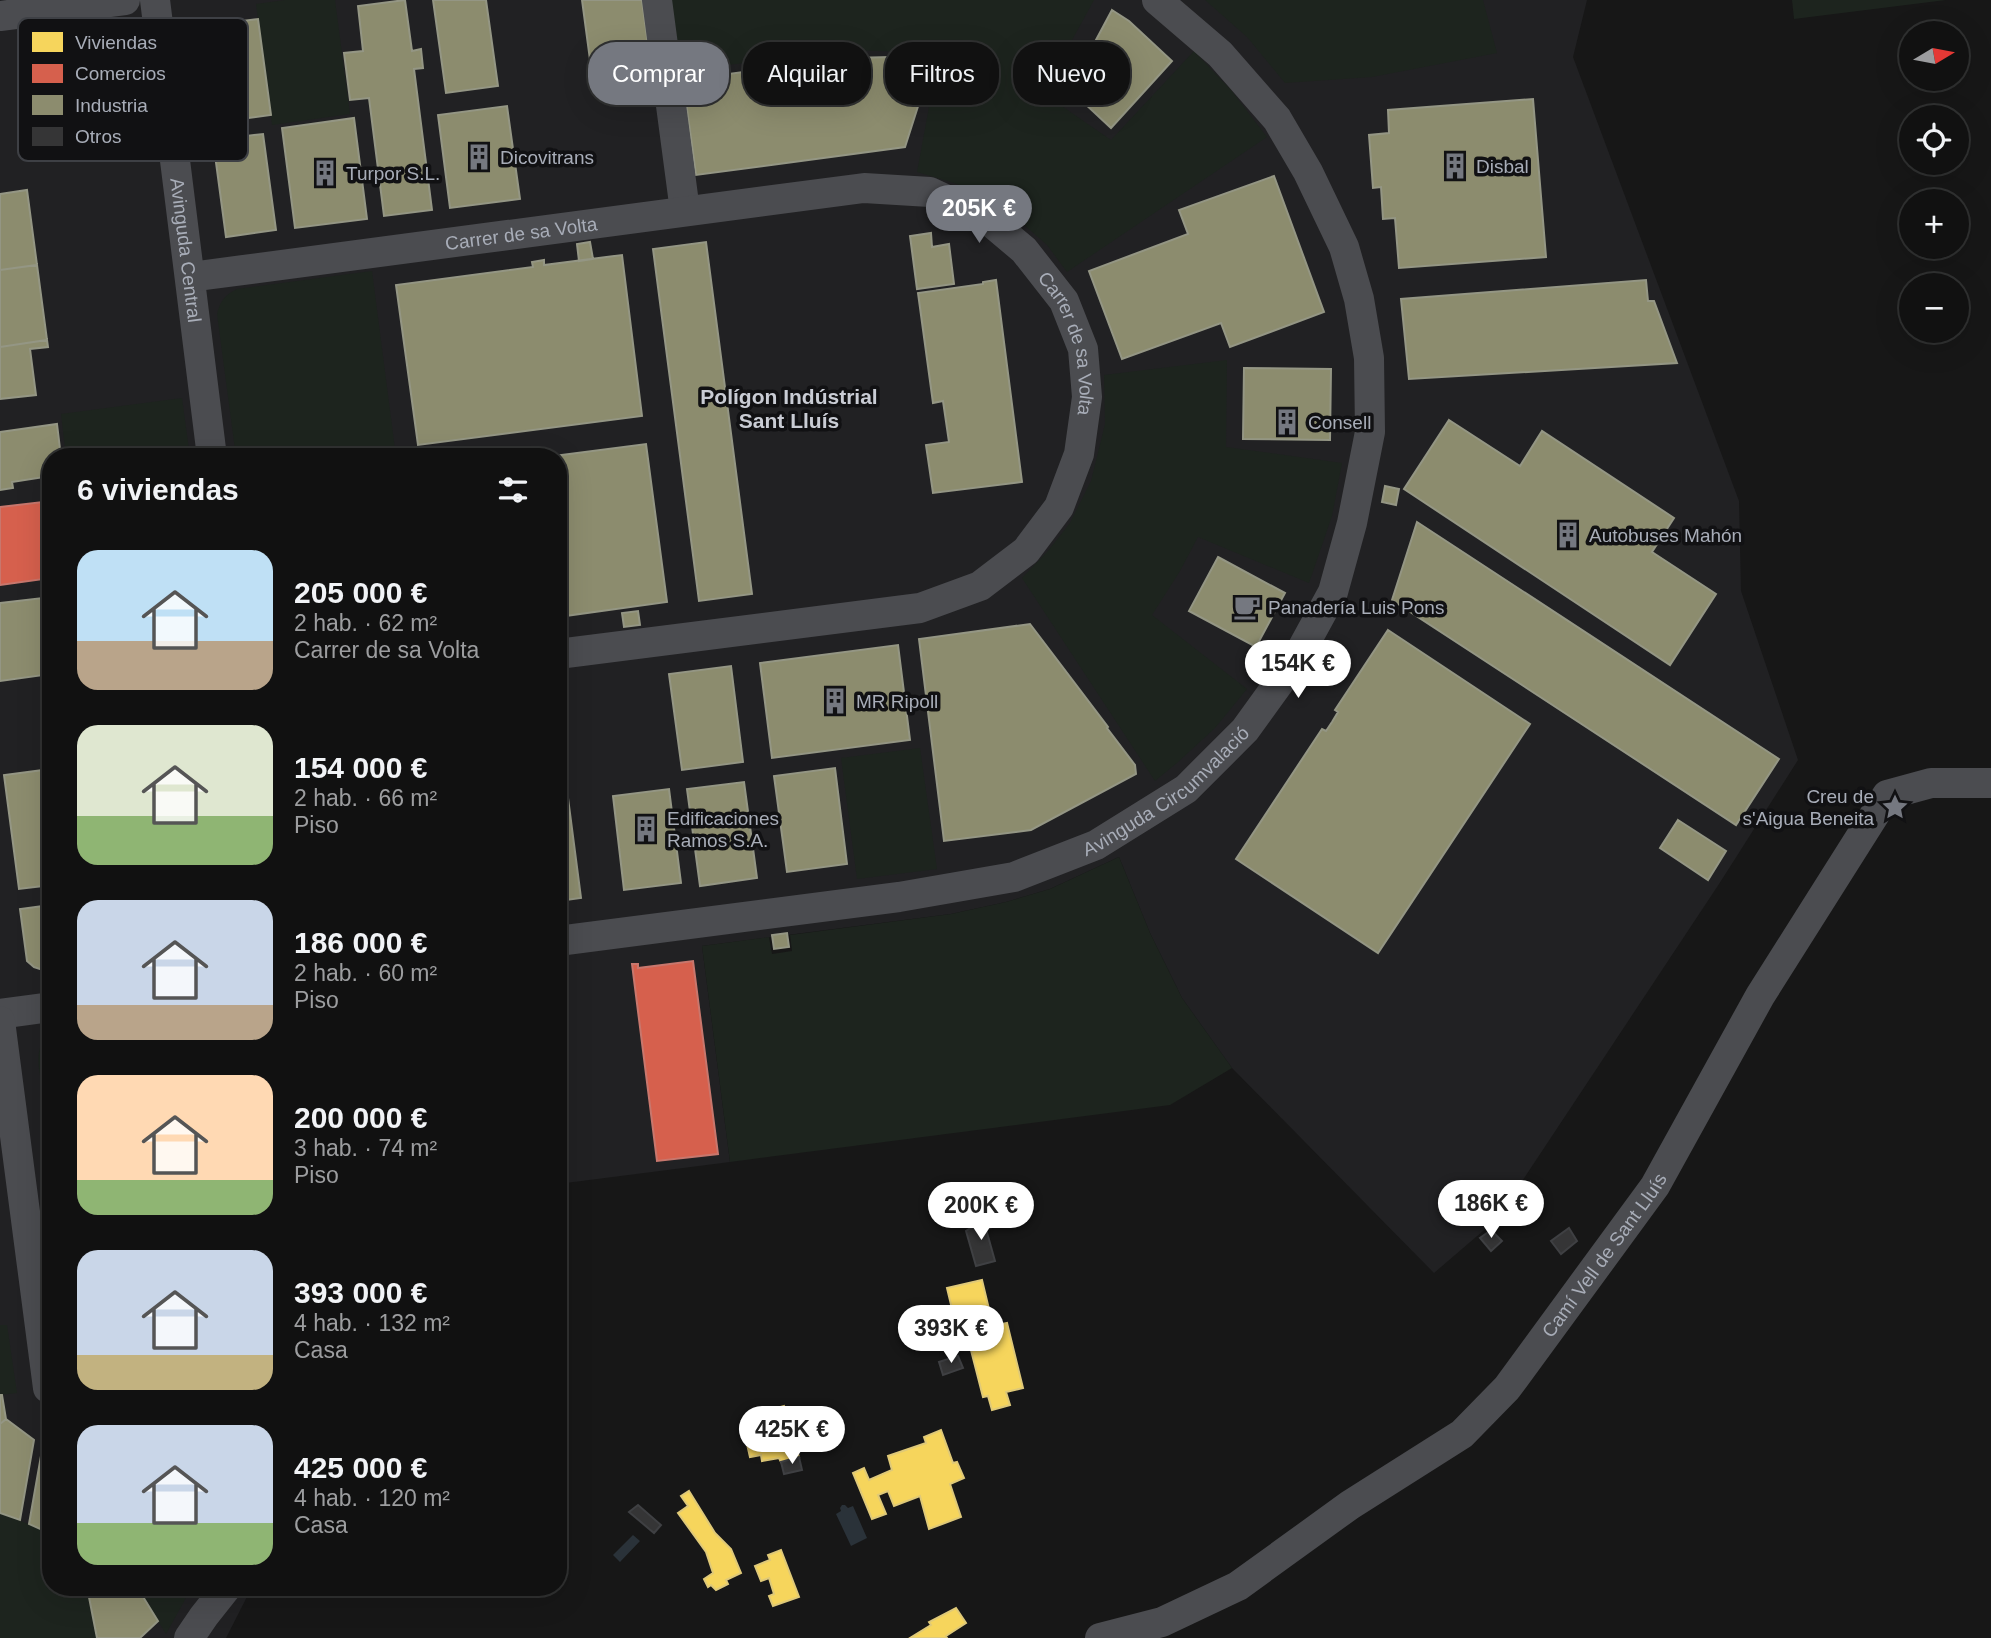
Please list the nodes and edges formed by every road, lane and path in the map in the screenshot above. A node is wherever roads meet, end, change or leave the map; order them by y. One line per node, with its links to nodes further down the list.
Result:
1 (125, 0): 5 (street)
2 (155, 0): 6 (street, Avinguda Central)
3 (657, 0): 8 (street)
4 (1157, 0): 13 (street, Avinguda Circumvalació)
5 (0, 16)
6 (157, 18)
7 (175, 161): 9 (street, Avinguda Central)
8 (685, 211): 9 (street, Carrer de sa Volta); 11 (street, Carrer de sa Volta)
9 (190, 277): 10 (street, Avinguda Central)
10 (211, 448)
11 (567, 653)
12 (1991, 782): 20 (street, Camí Vell de Sant Lluís)
13 (567, 941)
14 (42, 1008): 15 (street)
15 (0, 1014)
16 (0, 1021): 17 (street)
17 (42, 1342)
18 (220, 1596): 19 (street)
19 (190, 1638)
20 (1100, 1638)

